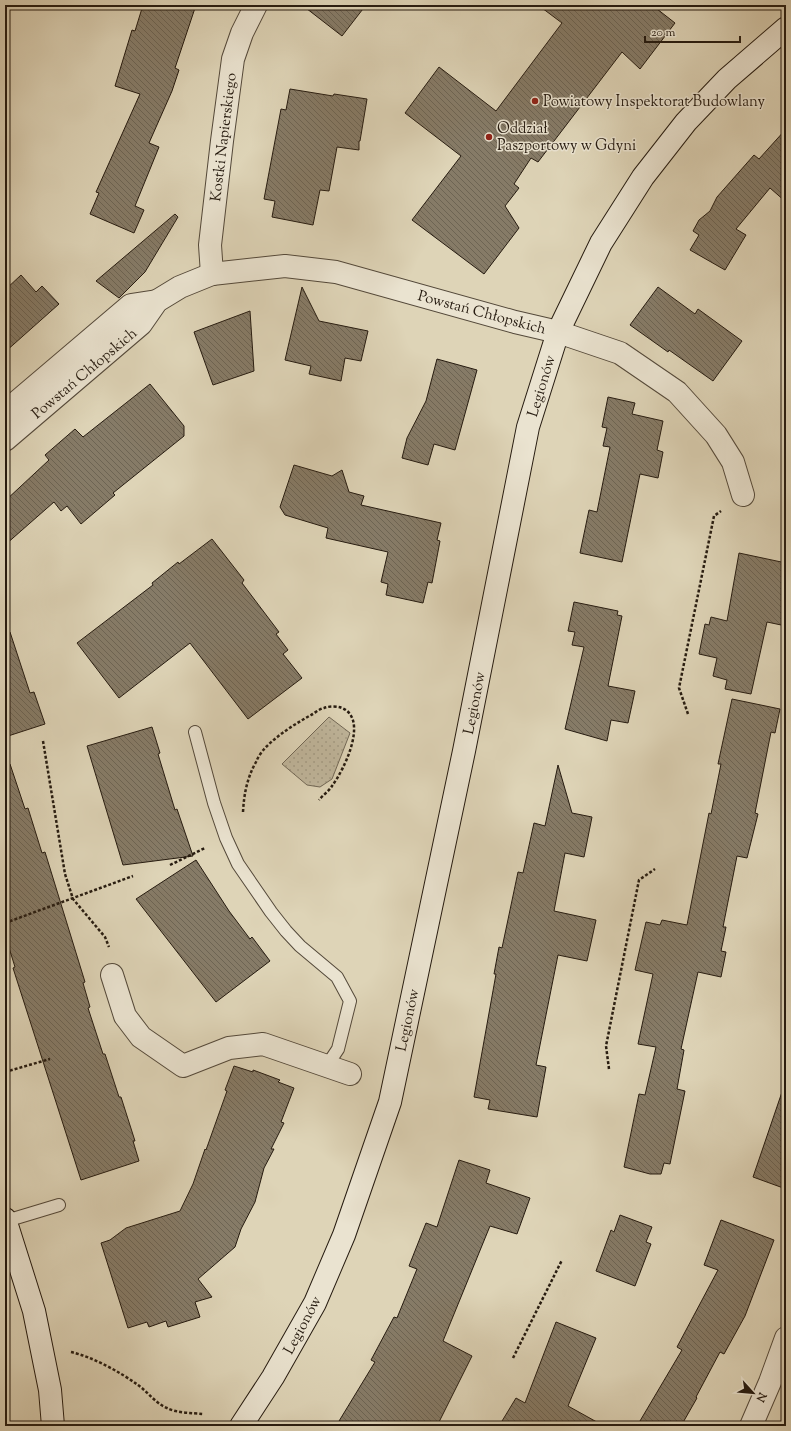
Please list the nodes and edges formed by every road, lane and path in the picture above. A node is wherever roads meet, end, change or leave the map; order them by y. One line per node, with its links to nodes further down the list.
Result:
1 (256, 5): 3 (street, Kostki Napierskiego)
2 (786, 28): 5 (street, Legionów)
3 (212, 274): 4 (street, Powstań Chłopskich); 5 (street, Powstań Chłopskich)
4 (157, 301): 6 (street, Powstań Chłopskich); 7 (street, Powstań Chłopskich)
5 (558, 332): 8 (street, Powstań Chłopskich); 34 (street, Legionów)
6 (5, 412)
7 (5, 440)
8 (743, 494): 9 (path)
9 (688, 714)
10 (195, 732): 14 (lane)
11 (43, 741): 18 (path)
12 (319, 800): 13 (path)
13 (242, 814)
14 (226, 838): 15 (path); 22 (lane)
15 (170, 865)
16 (655, 868): 23 (path)
17 (133, 876): 18 (path)
18 (73, 899): 19 (path); 20 (path)
19 (5, 923)
20 (112, 975): 22 (street)
21 (50, 1059): 24 (path)
22 (326, 1067): 25 (street)
23 (609, 1069)
24 (5, 1072)
25 (350, 1074)
26 (59, 1205): 27 (lane)
27 (5, 1220): 33 (street)
28 (562, 1260): 31 (path)
29 (786, 1338): 35 (street)
30 (68, 1351): 32 (path)
31 (513, 1358)
32 (203, 1414)
33 (52, 1426)
34 (241, 1426)
35 (751, 1426)

